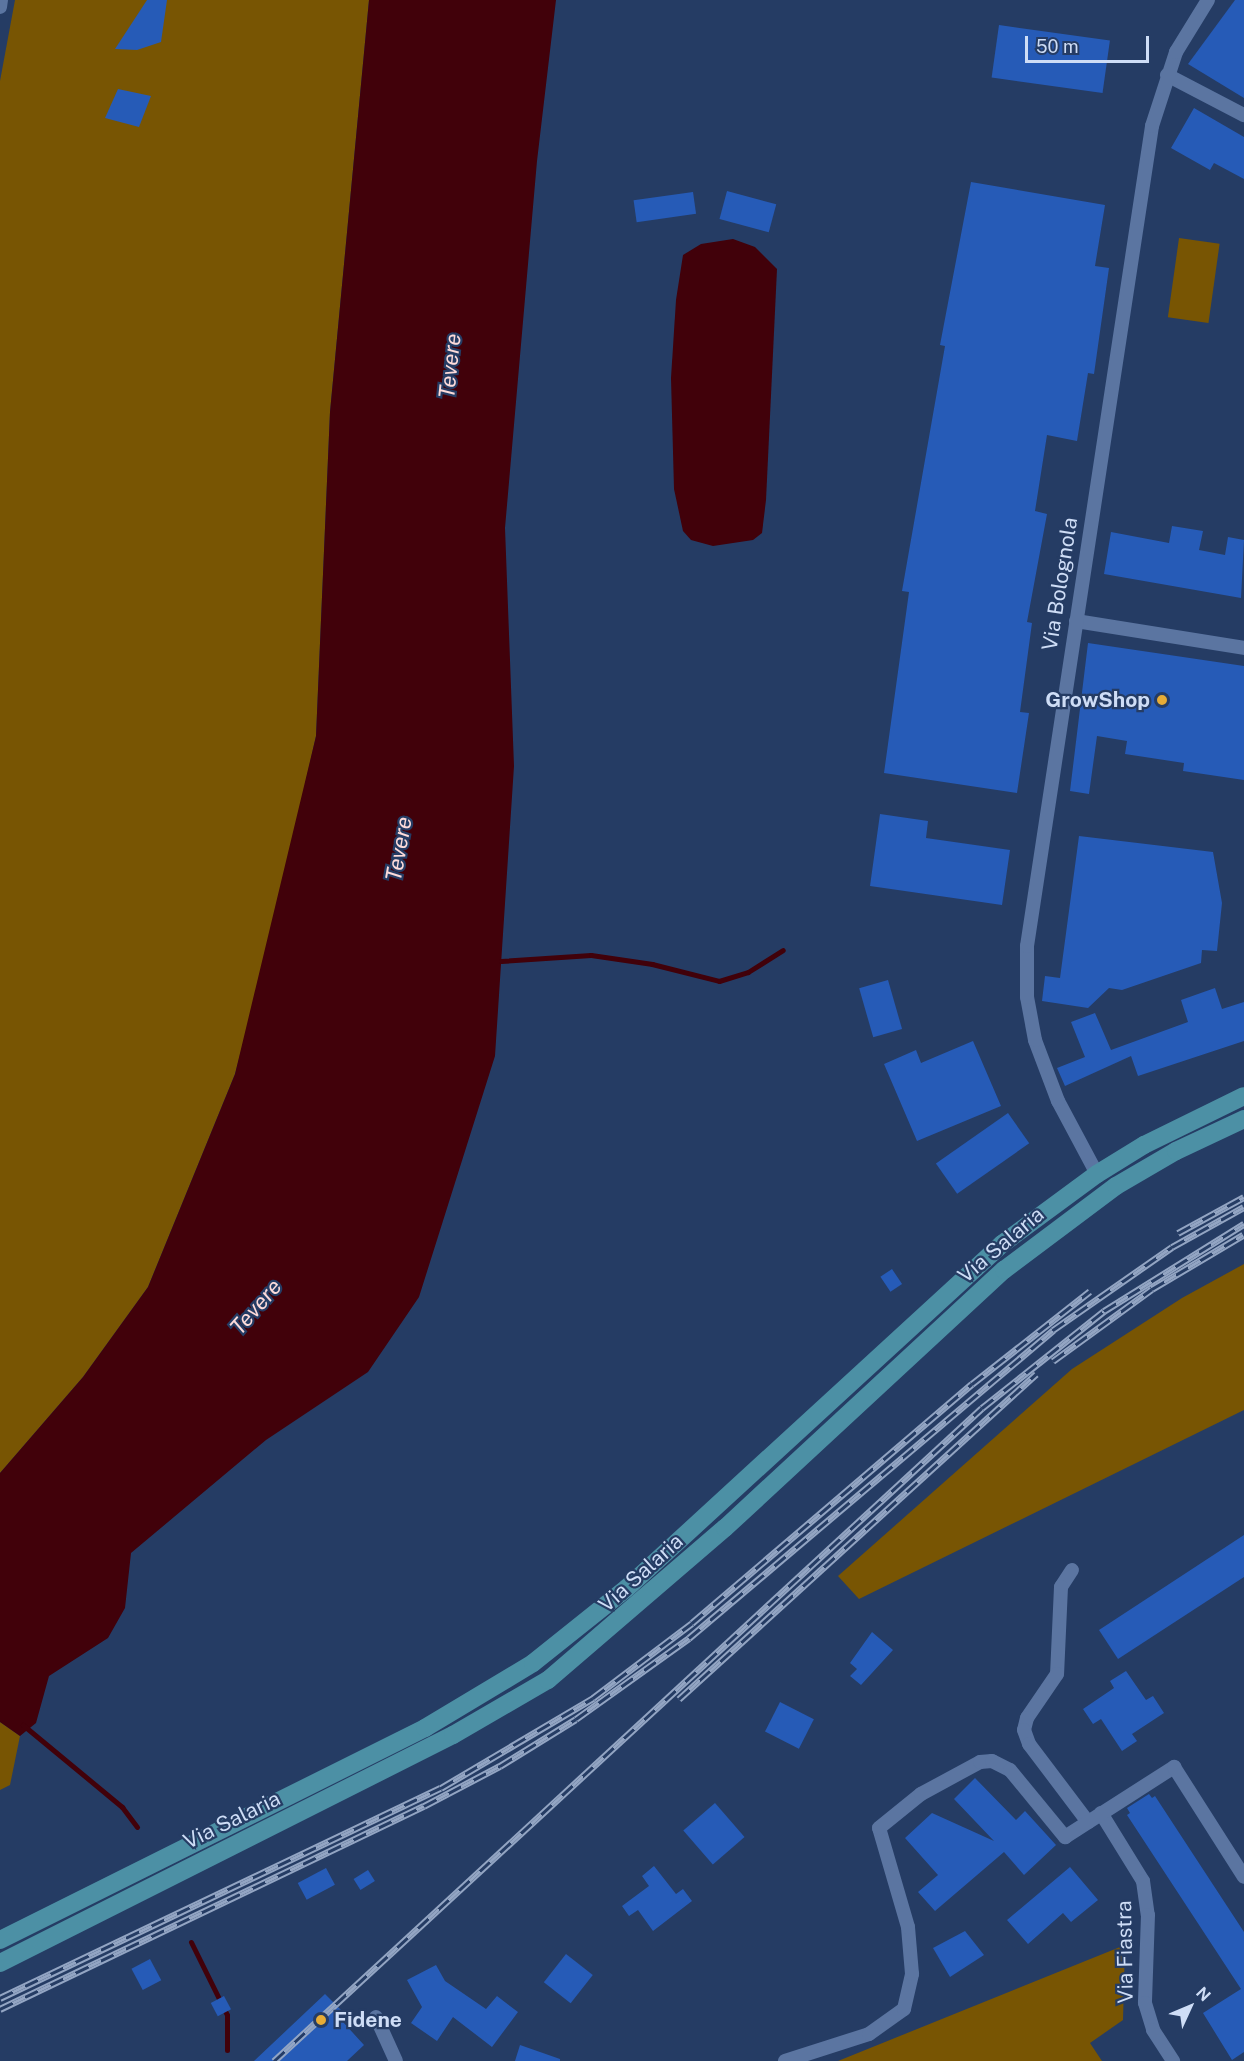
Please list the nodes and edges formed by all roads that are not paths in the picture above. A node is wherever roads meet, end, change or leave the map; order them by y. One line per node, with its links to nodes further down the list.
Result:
1 (2, 0): 3 (street)
2 (1208, 0): 4 (street, Via Bolognola)
3 (0, 7)
4 (1167, 75): 5 (street); 6 (street, Via Bolognola)
5 (1244, 115)
6 (1076, 621): 7 (street); 10 (street, Via Bolognola)
7 (1244, 648)
8 (1244, 1096): 10 (main road, Via Salaria)
9 (1244, 1119): 16 (main road, Via Salaria)
10 (1097, 1174): 15 (main road, Via Salaria)
11 (1072, 1570): 13 (street)
12 (1101, 1813): 13 (street); 14 (street); 20 (street, Via Fiastra)
13 (1088, 1822): 19 (street)
14 (1244, 1877)
15 (0, 1940)
16 (0, 1963)
17 (376, 2018): 18 (street)
18 (396, 2061)
19 (785, 2061)
20 (1173, 2061)

